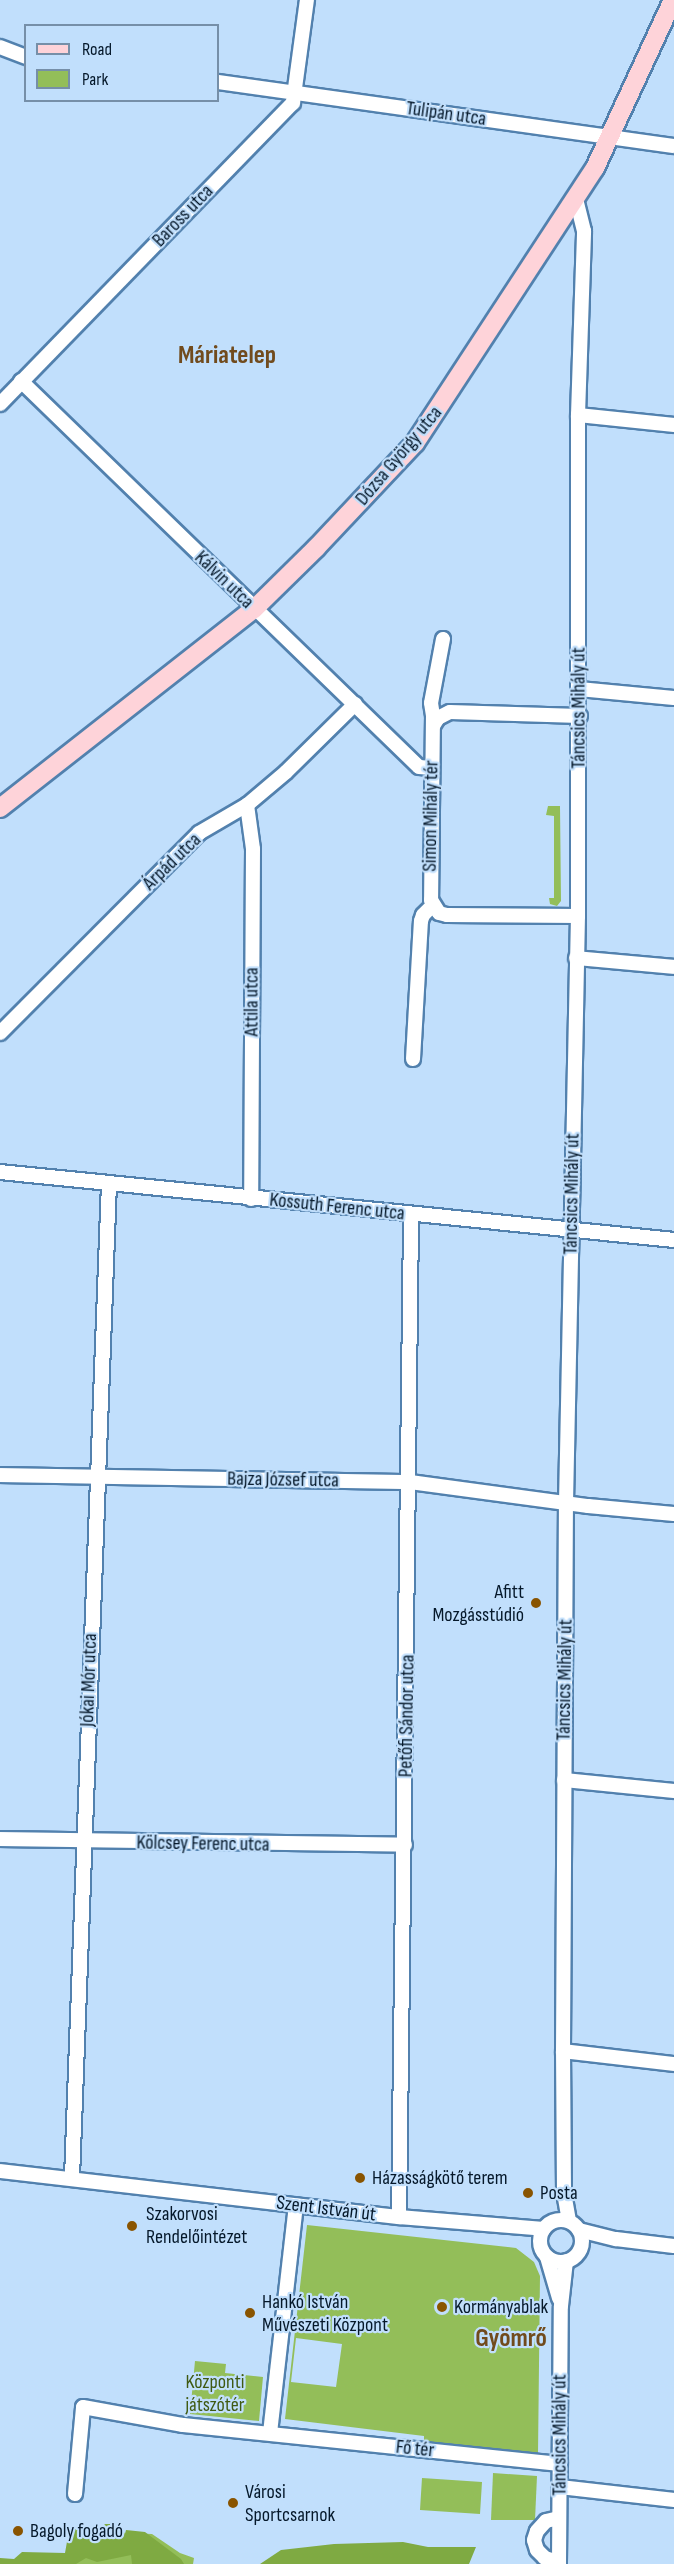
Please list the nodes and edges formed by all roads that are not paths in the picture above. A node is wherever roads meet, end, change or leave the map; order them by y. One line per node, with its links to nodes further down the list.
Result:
1 (307, 0): 6 (street, Baross utca)
2 (674, 0): 7 (main road, Dózsa György utca)
3 (0, 47): 4 (street)
4 (24, 56)
5 (219, 82): 6 (street, Tulipán utca)
6 (293, 92): 7 (street, Tulipán utca); 10 (street, Baross utca)
7 (611, 137): 8 (street, Tulipán utca); 9 (main road, Dózsa György utca)
8 (674, 146)
9 (576, 198): 12 (street, Táncsics Mihály út); 14 (main road, Dózsa György utca)
10 (21, 381): 11 (street, Baross utca); 14 (street, Kálvin utca)
11 (0, 404)
12 (578, 415): 13 (street); 16 (street, Táncsics Mihály út)
13 (674, 425)
14 (254, 609): 18 (street, Kálvin utca); 23 (main road, Dózsa György utca)
15 (443, 639): 20 (street, Simon Mihály tér)
16 (579, 689): 17 (street); 19 (street, Táncsics Mihály út)
17 (674, 698)
18 (355, 704): 21 (street, Kálvin utca); 22 (street, Árpád utca)
19 (580, 716): 20 (street); 25 (street, Táncsics Mihály út)
20 (433, 726): 21 (street, Simon Mihály tér)
21 (432, 768): 24 (street, Simon Mihály tér)
22 (247, 805): 28 (street, Árpád utca); 32 (street, Attila utca)
23 (0, 808)
24 (433, 904): 25 (street); 29 (street)
25 (578, 916): 26 (street, Táncsics Mihály út)
26 (576, 958): 27 (street); 34 (street, Táncsics Mihály út)
27 (674, 967)
28 (0, 1033)
29 (412, 1059)
30 (0, 1172): 31 (street, Kossuth Ferenc utca)
31 (109, 1182): 32 (street, Kossuth Ferenc utca); 37 (street, Jókai Mór utca)
32 (251, 1199): 33 (street, Kossuth Ferenc utca)
33 (411, 1215): 34 (street, Kossuth Ferenc utca); 38 (street, Petőfi Sándor utca)
34 (571, 1229): 35 (street, Kossuth Ferenc utca); 39 (street, Táncsics Mihály út)
35 (674, 1240)
36 (0, 1474): 37 (street, Bajza József utca)
37 (97, 1477): 38 (street, Bajza József utca); 44 (street, Jókai Mór utca)
38 (410, 1482): 39 (street, Bajza József utca); 45 (street, Petőfi Sándor utca)
39 (566, 1503): 40 (street, Bajza József utca); 41 (street, Táncsics Mihály út)
40 (674, 1514)
41 (564, 1780): 42 (street); 46 (street, Táncsics Mihály út)
42 (674, 1791)
43 (0, 1839): 44 (street, Kölcsey Ferenc utca)
44 (83, 1843): 45 (street, Kölcsey Ferenc utca); 49 (street, Jókai Mór utca)
45 (405, 1845): 51 (street, Petőfi Sándor utca)
46 (563, 2051): 47 (street); 52 (street, Táncsics Mihály út)
47 (674, 2064)
48 (0, 2171): 49 (street, Szent István út)
49 (72, 2178): 50 (street, Szent István út)
50 (296, 2205): 51 (street, Szent István út); 60 (street)
51 (399, 2217): 53 (street, Szent István út)
52 (562, 2225): 53 (street, Szent István út); 54 (street, Szent István út); 56 (street, Táncsics Mihály út); 57 (street)
53 (510, 2228): 57 (street, Szent István út)
54 (616, 2239): 55 (street, Szent István út); 56 (street, Szent István út)
55 (674, 2246)
56 (581, 2248): 58 (street)
57 (544, 2251): 58 (street, Szent István út); 59 (street, Táncsics Mihály út)
58 (566, 2261): 59 (street, Táncsics Mihály út)
59 (561, 2306): 61 (street, Táncsics Mihály út)
60 (270, 2433): 61 (street, Fő tér); 63 (street, Fő tér)
61 (560, 2464): 62 (street, Táncsics Mihály út)
62 (560, 2487): 64 (street); 65 (street, Táncsics Mihály út)
63 (75, 2494)
64 (674, 2500)
65 (559, 2518): 66 (street, Táncsics Mihály út); 66 (street)
66 (559, 2563)

